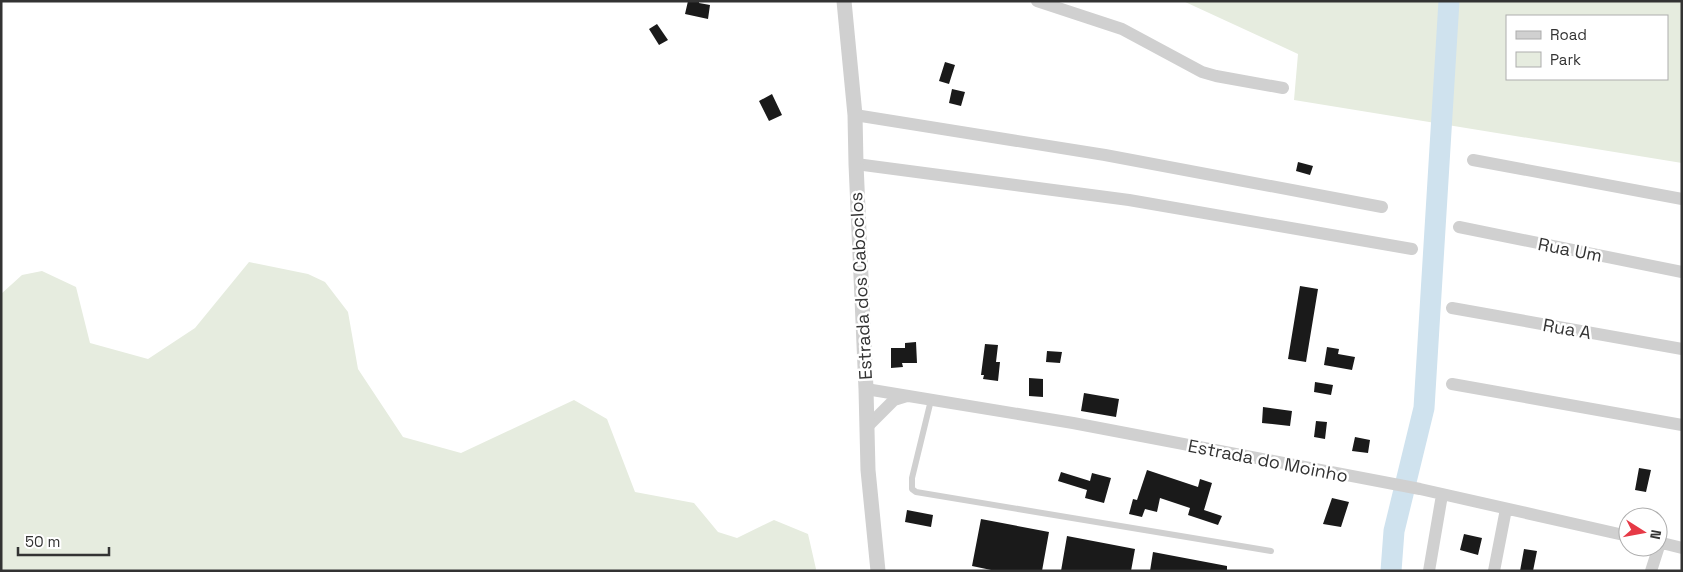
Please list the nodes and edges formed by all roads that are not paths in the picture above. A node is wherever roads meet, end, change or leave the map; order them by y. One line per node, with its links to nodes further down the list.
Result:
1 (844, 1): 4 (street, Estrada dos Caboclos)
2 (1037, 1): 3 (street)
3 (1283, 88)
4 (855, 115): 6 (street, Estrada dos Caboclos); 8 (street)
5 (1473, 160): 7 (street)
6 (856, 164): 10 (street); 15 (street, Estrada dos Caboclos)
7 (1682, 199)
8 (1382, 208)
9 (1458, 227): 11 (street, Rua Um)
10 (1412, 249)
11 (1682, 272)
12 (1452, 308): 13 (street, Rua A)
13 (1682, 350)
14 (1452, 384): 19 (street)
15 (866, 389): 16 (street, Estrada do Moinho); 18 (street, Estrada dos Caboclos)
16 (907, 396): 17 (street, Estrada do Moinho); 18 (street)
17 (931, 400): 20 (street, Estrada do Moinho); 25 (lane)
18 (867, 424): 27 (street, Estrada dos Caboclos)
19 (1682, 425)
20 (1442, 494): 21 (street, Estrada do Moinho); 28 (street)
21 (1506, 508): 22 (street, Estrada do Moinho); 29 (street)
22 (1618, 534)
23 (1668, 545): 24 (street)
24 (1682, 548)
25 (1271, 551)
26 (1655, 557): 30 (street)
27 (878, 571)
28 (1429, 571)
29 (1494, 571)
30 (1651, 571)

